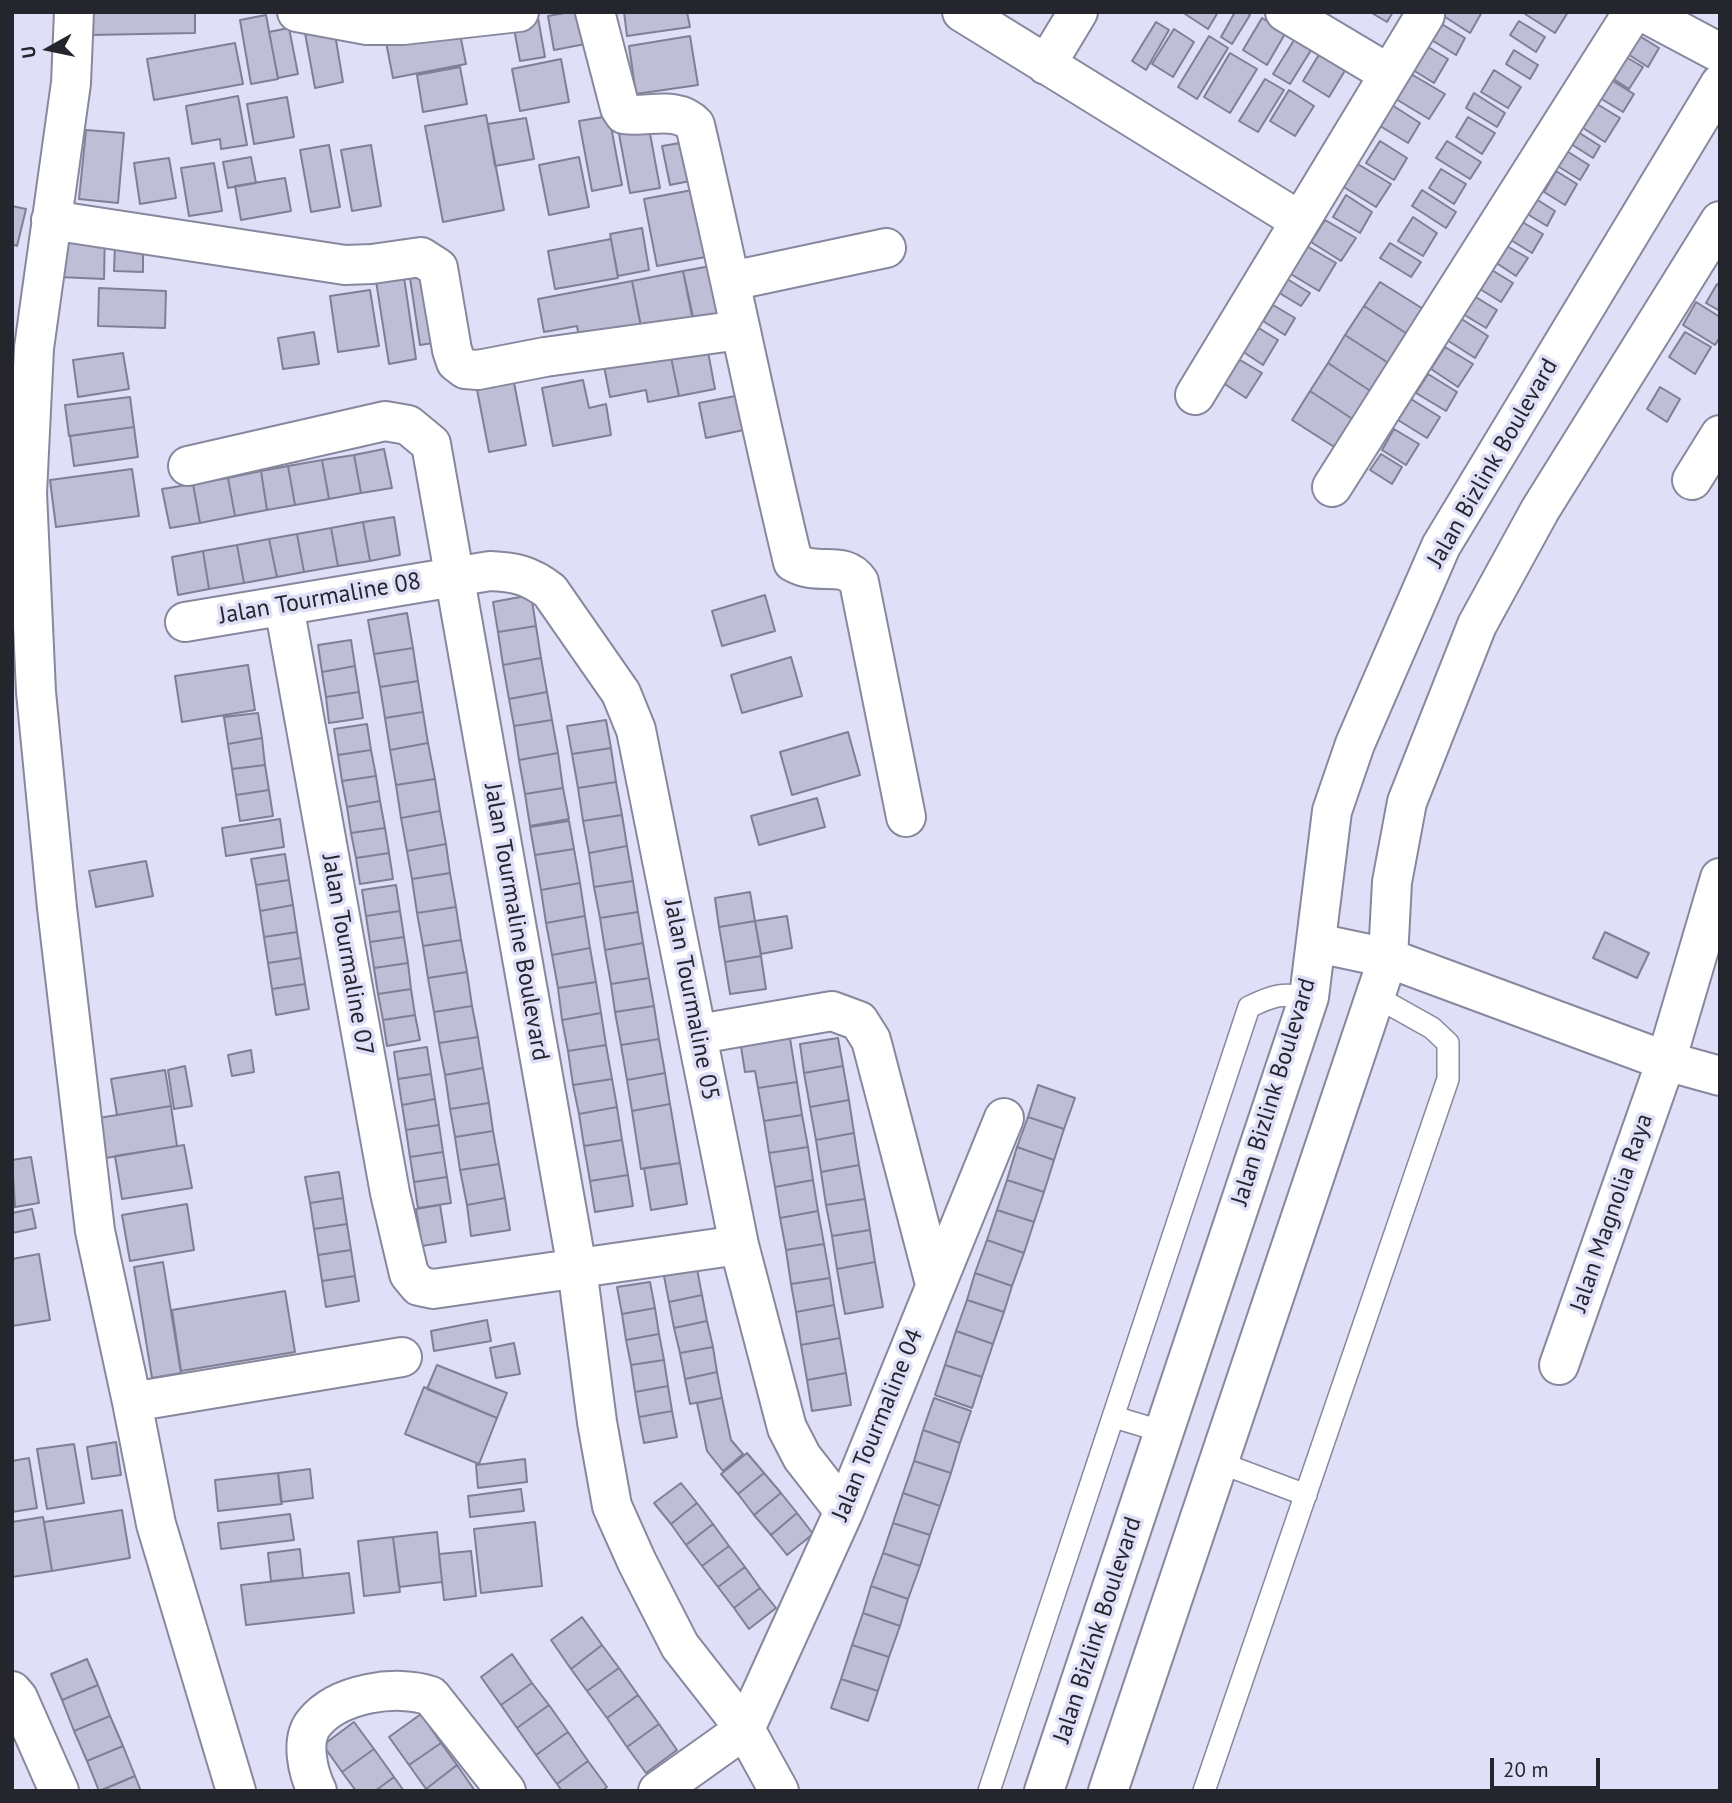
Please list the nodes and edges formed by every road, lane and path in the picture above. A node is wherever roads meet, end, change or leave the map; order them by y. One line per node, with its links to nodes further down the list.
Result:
1 (74, 12): 15 (street)
2 (297, 12): 3 (street)
3 (519, 12)
4 (595, 12): 19 (street)
5 (962, 12): 12 (street)
6 (1078, 12): 12 (street)
7 (1285, 12): 13 (street)
8 (1633, 12): 25 (street)
9 (1643, 12): 11 (street)
10 (1425, 15): 13 (street)
11 (1720, 53)
12 (1046, 65): 16 (street)
13 (1389, 74): 16 (street)
14 (1720, 84): 31 (street, Jalan Bizlink Boulevard)
15 (51, 220): 20 (street); 44 (street)
16 (1300, 221): 21 (street)
17 (1720, 221): 32 (street)
18 (886, 248): 19 (street)
19 (731, 281): 20 (street)
20 (740, 330): 29 (street)
21 (1195, 394)
22 (1720, 435): 24 (street)
23 (188, 466): 26 (street, Jalan Tourmaline Boulevard)
24 (1692, 480)
25 (1332, 486)
26 (456, 577): 27 (street, Jalan Tourmaline 08); 35 (street, Jalan Tourmaline 05); 40 (street, Jalan Tourmaline Boulevard)
27 (284, 606): 28 (street, Jalan Tourmaline 08); 40 (street, Jalan Tourmaline 07)
28 (185, 622)
29 (906, 817)
30 (1720, 878): 36 (street, Jalan Magnolia Raya)
31 (1317, 943): 32 (street); 34 (street, Jalan Bizlink Boulevard)
32 (1388, 958): 33 (street); 36 (street)
33 (1375, 996): 47 (street); 48 (lane)
34 (1309, 997): 45 (lane); 46 (street, Jalan Bizlink Boulevard)
35 (699, 1034): 39 (street, Jalan Tourmaline 05); 41 (street)
36 (1666, 1060): 37 (street); 43 (street, Jalan Magnolia Raya)
37 (1720, 1076)
38 (1004, 1118): 41 (street, Jalan Tourmaline 04)
39 (739, 1245): 40 (street); 49 (street, Jalan Tourmaline 05)
40 (577, 1268): 51 (street, Jalan Tourmaline Boulevard)
41 (935, 1284): 49 (street, Jalan Tourmaline 04)
42 (402, 1357): 44 (street)
43 (1559, 1364)
44 (132, 1402): 54 (street)
45 (1114, 1417): 46 (lane); 58 (lane)
46 (1164, 1432): 59 (street, Jalan Bizlink Boulevard)
47 (1219, 1462): 48 (lane); 60 (street)
48 (1306, 1496): 61 (lane)
49 (844, 1511): 51 (street, Jalan Tourmaline 04)
50 (12, 1691): 53 (street)
51 (745, 1729): 56 (street); 57 (street, Jalan Tourmaline Boulevard)
52 (316, 1790): 55 (street)
53 (59, 1791)
54 (236, 1791)
55 (506, 1791)
56 (658, 1791)
57 (779, 1791)
58 (989, 1791)
59 (1044, 1791)
60 (1108, 1791)
61 (1204, 1791)

